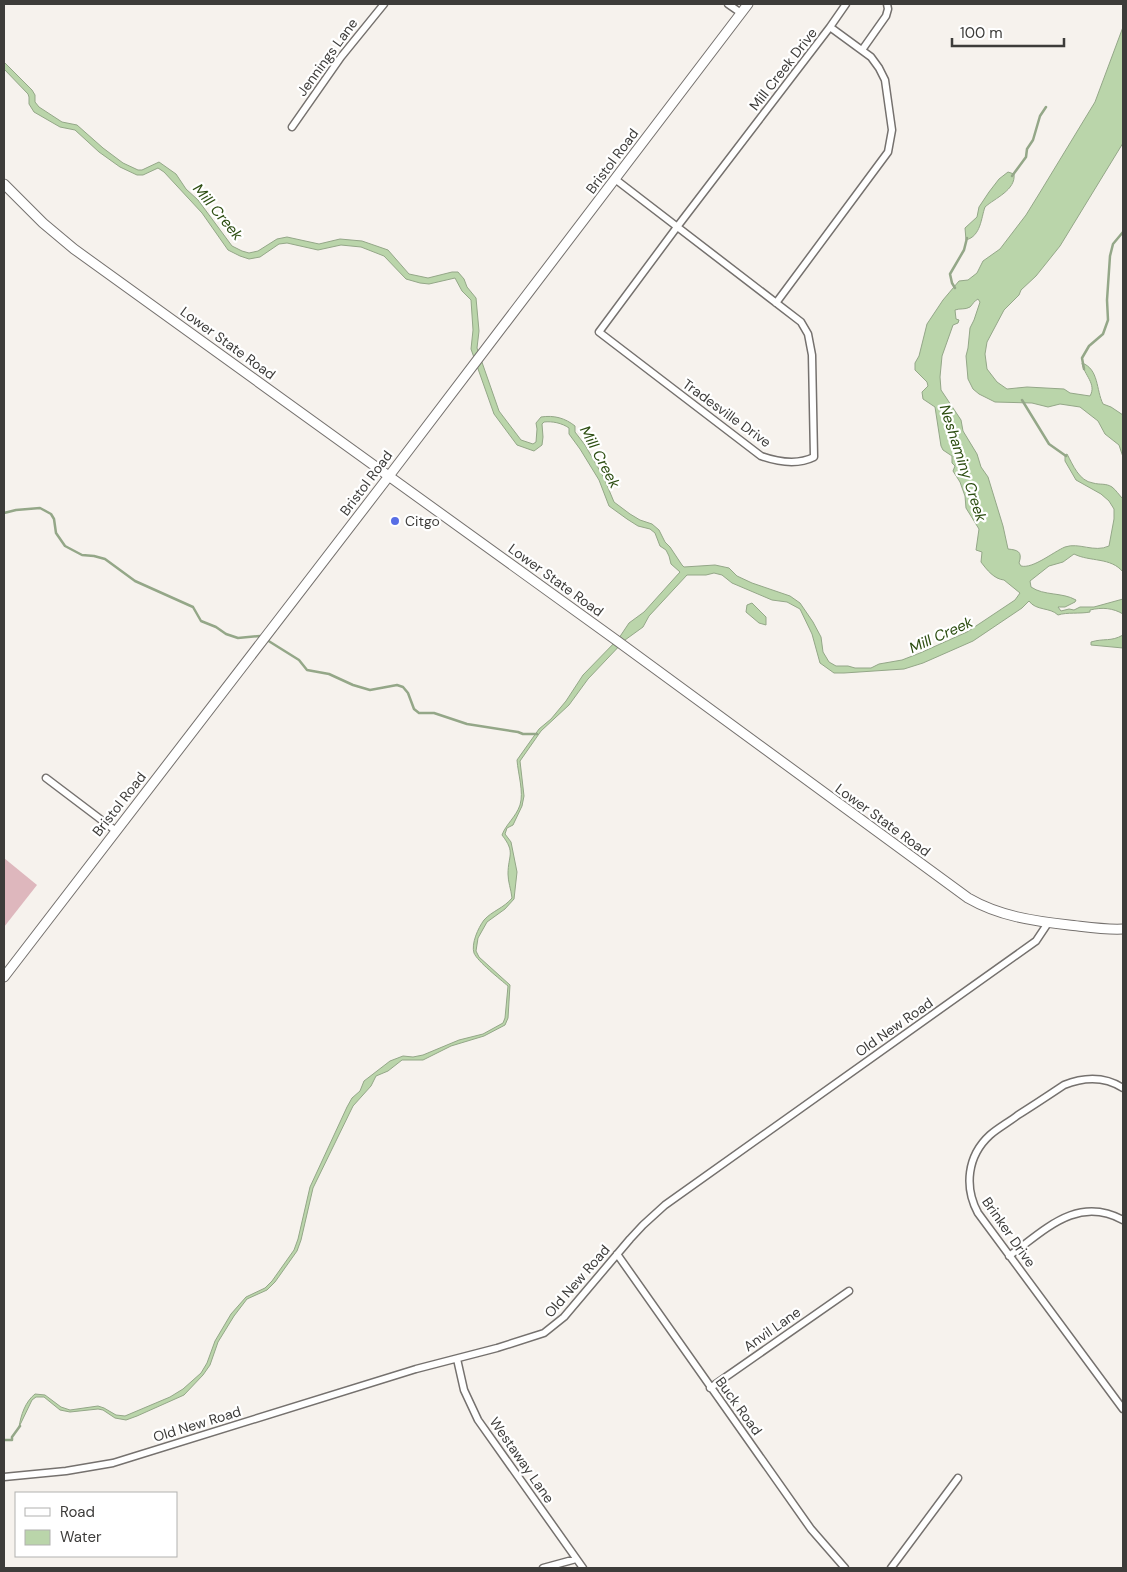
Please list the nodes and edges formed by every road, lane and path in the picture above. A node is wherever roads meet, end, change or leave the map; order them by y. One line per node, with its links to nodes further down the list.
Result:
1 (384, 4): 9 (street, Jennings Lane)
2 (728, 4): 6 (street)
3 (748, 4): 6 (main road, Bristol Road)
4 (846, 4): 7 (street)
5 (887, 4): 8 (street)
6 (741, 13): 10 (main road, Bristol Road)
7 (830, 27): 8 (street, Mill Creek Drive); 12 (street, Mill Creek Drive)
8 (862, 50): 13 (street, Mill Creek Drive)
9 (292, 127)
10 (615, 179): 12 (street, Tradesville Drive); 14 (main road, Bristol Road)
11 (4, 184): 14 (main road, Lower State Road)
12 (677, 227): 13 (street, Tradesville Drive); 13 (street, Tradesville Drive)
13 (776, 302)
14 (389, 476): 16 (main road, Bristol Road); 17 (main road, Lower State Road)
15 (46, 778): 16 (street)
16 (116, 831): 19 (main road, Bristol Road)
17 (1048, 923): 18 (main road, Lower State Road); 22 (street, Old New Road)
18 (1123, 929)
19 (4, 976)
20 (1123, 1088): 23 (street, Brinker Drive)
21 (1123, 1220): 23 (street)
22 (616, 1254): 25 (street, Old New Road); 26 (street, Buck Road)
23 (1009, 1256): 27 (street, Brinker Drive)
24 (849, 1291): 26 (street, Anvil Lane)
25 (457, 1359): 28 (street, Old New Road); 30 (street, Westaway Lane)
26 (710, 1388): 33 (street, Buck Road)
27 (1123, 1409)
28 (4, 1477)
29 (958, 1478): 34 (street)
30 (576, 1559): 31 (street); 32 (street, Westaway Lane)
31 (543, 1568)
32 (583, 1568)
33 (846, 1568)
34 (891, 1568)

